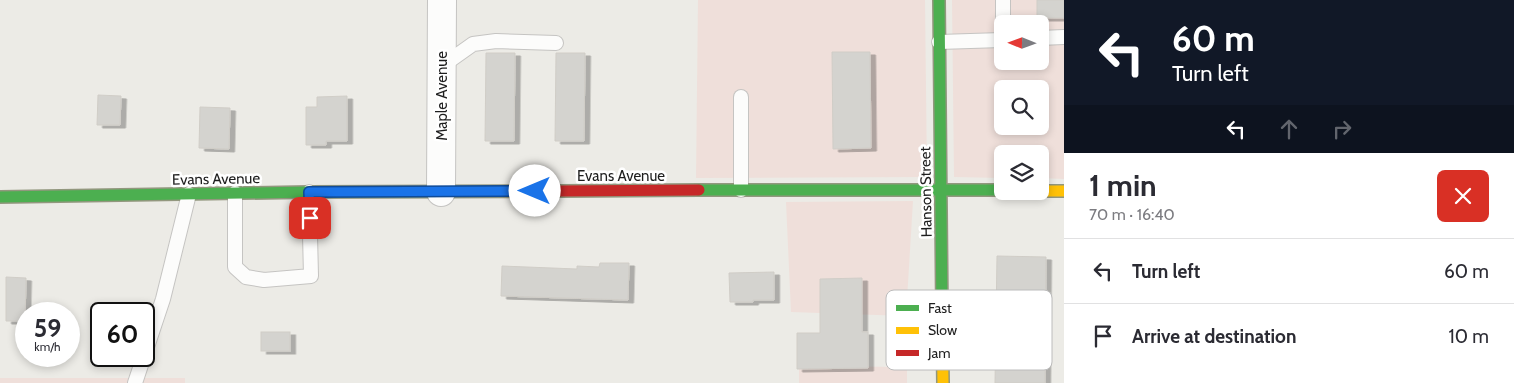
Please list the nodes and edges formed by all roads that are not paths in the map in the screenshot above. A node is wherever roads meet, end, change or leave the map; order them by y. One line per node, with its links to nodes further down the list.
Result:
1 (442, 0): 10 (street, Maple Avenue)
2 (939, 0): 8 (main road, Hanson Street)
3 (1004, 0): 4 (lane)
4 (1003, 15)
5 (1064, 37): 6 (lane)
6 (1049, 38)
7 (994, 40): 8 (lane)
8 (939, 42): 12 (main road, Hanson Street)
9 (556, 43): 10 (lane)
10 (442, 66): 18 (street, Maple Avenue)
11 (741, 97): 13 (lane)
12 (940, 189): 13 (main road, Evans Avenue); 14 (main road, Evans Avenue); 22 (main road, Hanson Street)
13 (741, 190): 18 (main road, Evans Avenue)
14 (994, 190)
15 (1049, 191): 16 (main road)
16 (1064, 191)
17 (309, 192): 18 (main road, Evans Avenue); 19 (main road, Evans Avenue); 19 (lane)
18 (441, 192)
19 (235, 193): 20 (main road, Evans Avenue)
20 (189, 194): 21 (main road, Evans Avenue); 24 (lane)
21 (0, 197)
22 (942, 290)
23 (943, 370): 25 (main road, Hanson Street)
24 (135, 383)
25 (943, 383)

